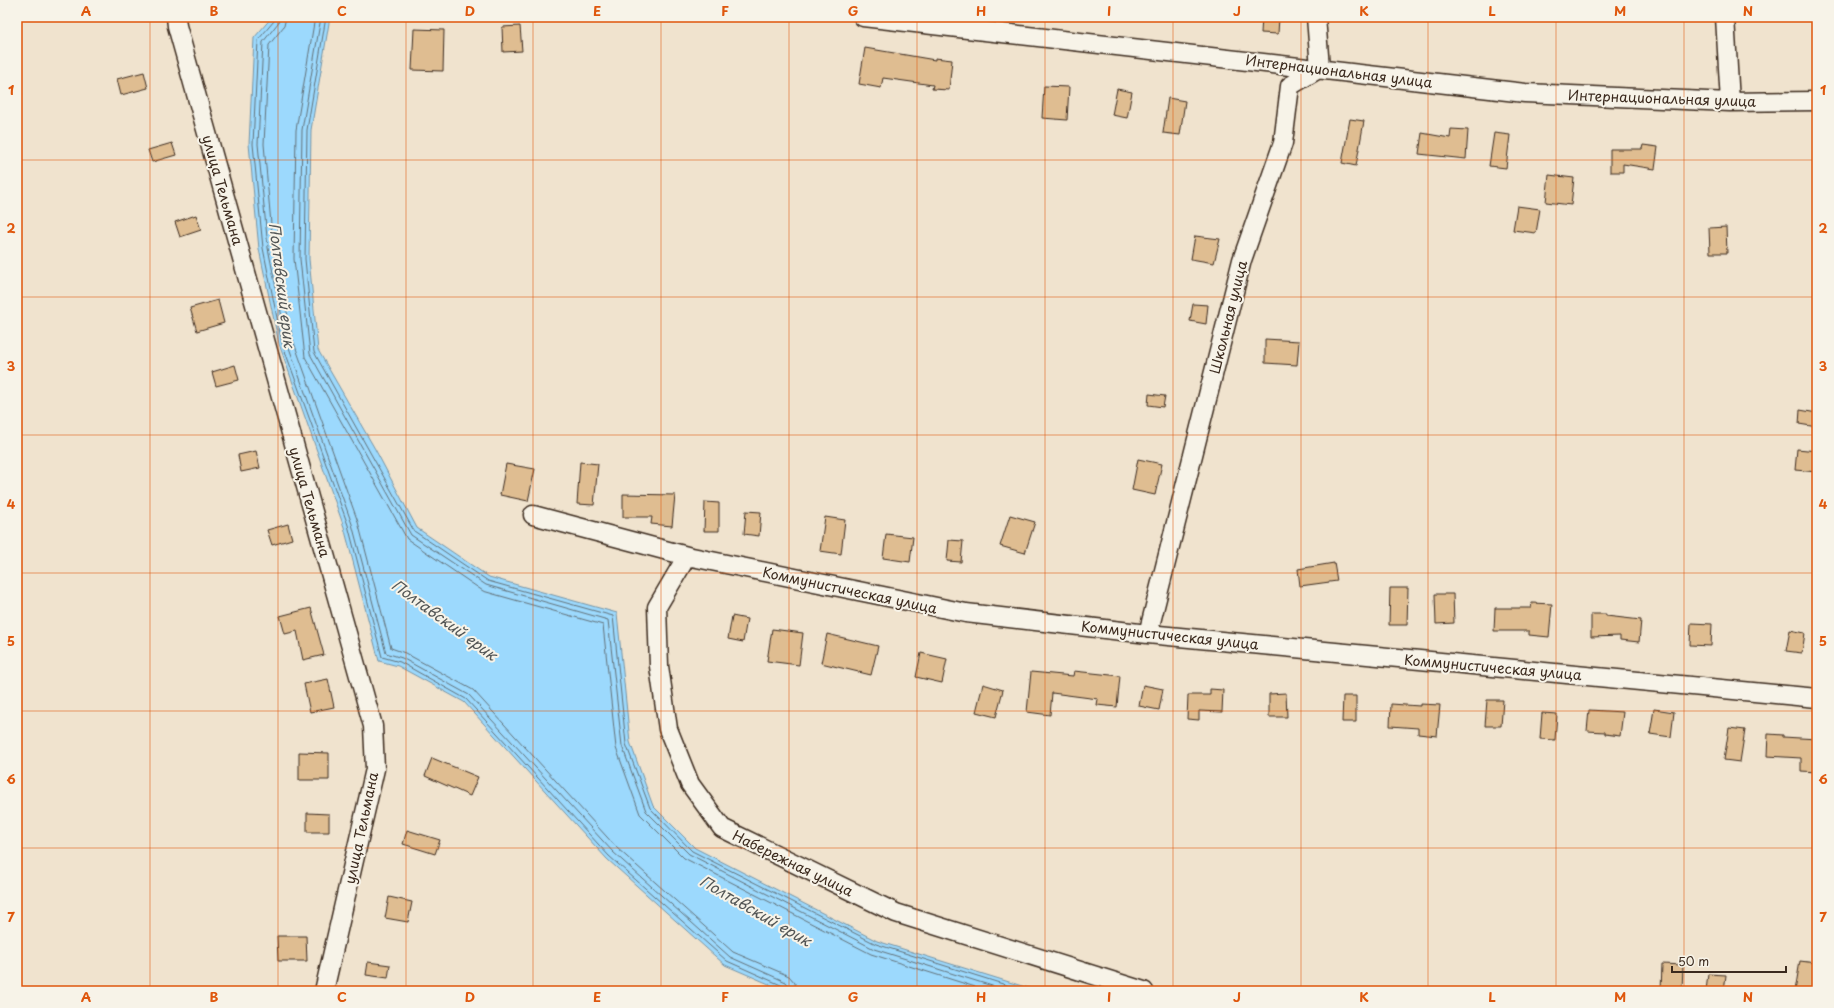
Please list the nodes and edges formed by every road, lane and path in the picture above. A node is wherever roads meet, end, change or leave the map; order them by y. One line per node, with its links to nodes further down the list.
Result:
1 (176, 17): 12 (street, улица Тельмана)
2 (863, 17): 5 (street, Интернациональная улица)
3 (1316, 17): 5 (street)
4 (1725, 17): 7 (street)
5 (1320, 68): 7 (street, Интернациональная улица); 10 (street, Школьная улица)
6 (1817, 101): 7 (street, Интернациональная улица)
7 (1730, 102)
8 (533, 515): 9 (street, Коммунистическая улица)
9 (686, 556): 10 (street, Коммунистическая улица); 13 (street, Набережная улица)
10 (1148, 634): 11 (street, Коммунистическая улица)
11 (1817, 698)
12 (324, 991)
13 (1144, 991)

